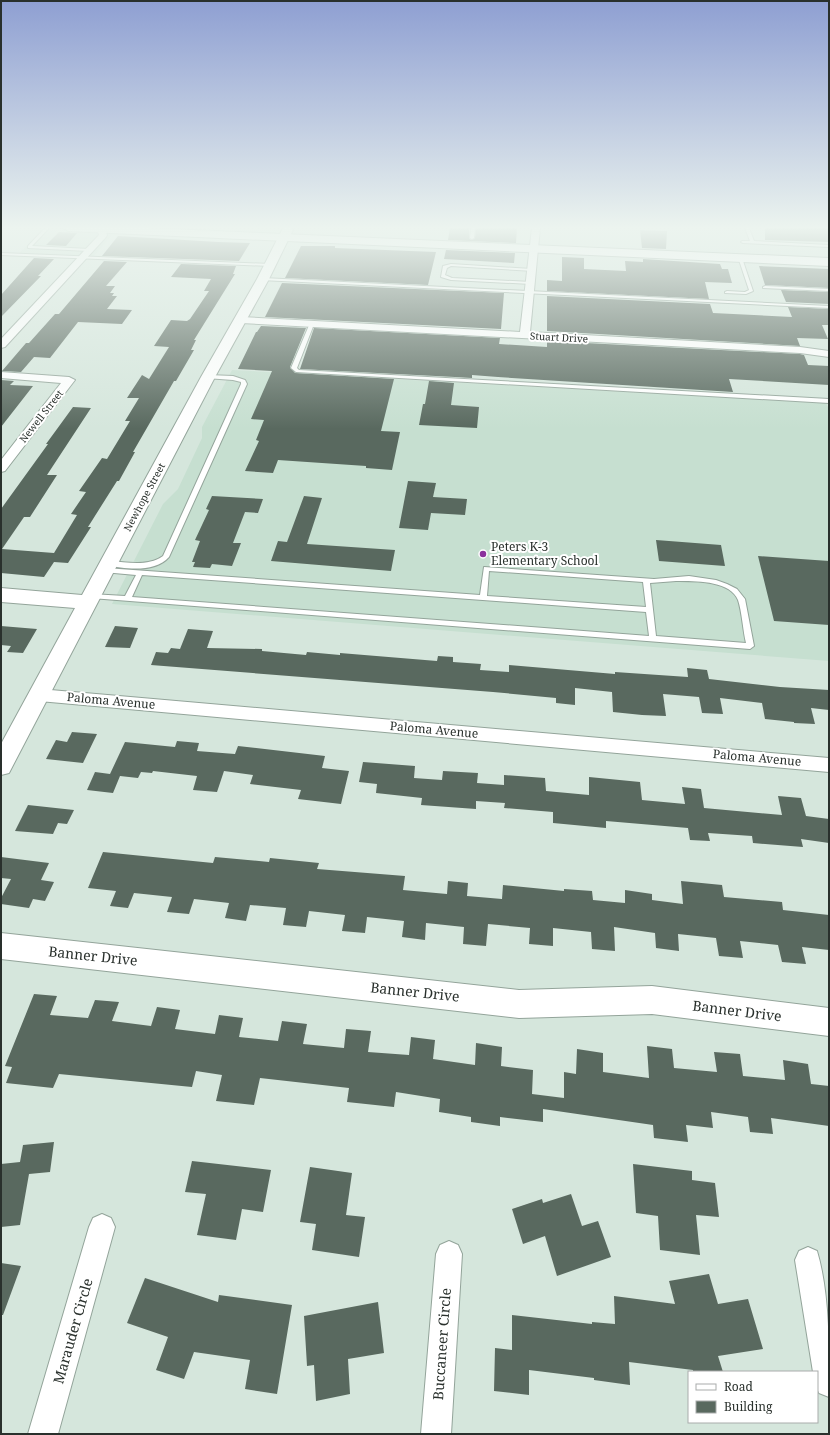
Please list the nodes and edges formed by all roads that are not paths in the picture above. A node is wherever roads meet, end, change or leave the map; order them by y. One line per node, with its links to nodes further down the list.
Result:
1 (47, 295): 9 (street)
2 (254, 295): 6 (main road, Newhope Street)
3 (529, 295): 8 (street)
4 (640, 295): 5 (lane)
5 (829, 307)
6 (241, 320): 7 (street, Stuart Drive); 12 (main road, Newhope Street)
7 (312, 324): 8 (street, Stuart Drive); 13 (lane)
8 (525, 335): 10 (street, Stuart Drive)
9 (1, 345)
10 (829, 354)
11 (1, 375): 14 (street, Newell Street)
12 (208, 377): 15 (main road, Newhope Street); 15 (lane)
13 (829, 401)
14 (1, 468)
15 (107, 566): 16 (lane); 21 (main road, Newhope Street)
16 (140, 572): 19 (lane); 20 (lane)
17 (646, 580): 19 (lane); 22 (lane); 23 (lane)
18 (1, 595): 21 (main road)
19 (483, 597): 22 (lane)
20 (128, 598): 21 (lane); 23 (lane)
21 (90, 599): 24 (main road, Newhope Street)
22 (650, 610): 23 (lane)
23 (653, 639)
24 (39, 695): 25 (street, Paloma Avenue); 26 (main road, Newhope Street)
25 (829, 765)
26 (1, 766)
27 (1, 946): 28 (main road, Banner Drive)
28 (829, 1022)
29 (102, 1227): 33 (street, Marauder Circle)
30 (449, 1254): 34 (street, Buccaneer Circle)
31 (808, 1260): 32 (street)
32 (829, 1383)
33 (43, 1434)
34 (436, 1434)

